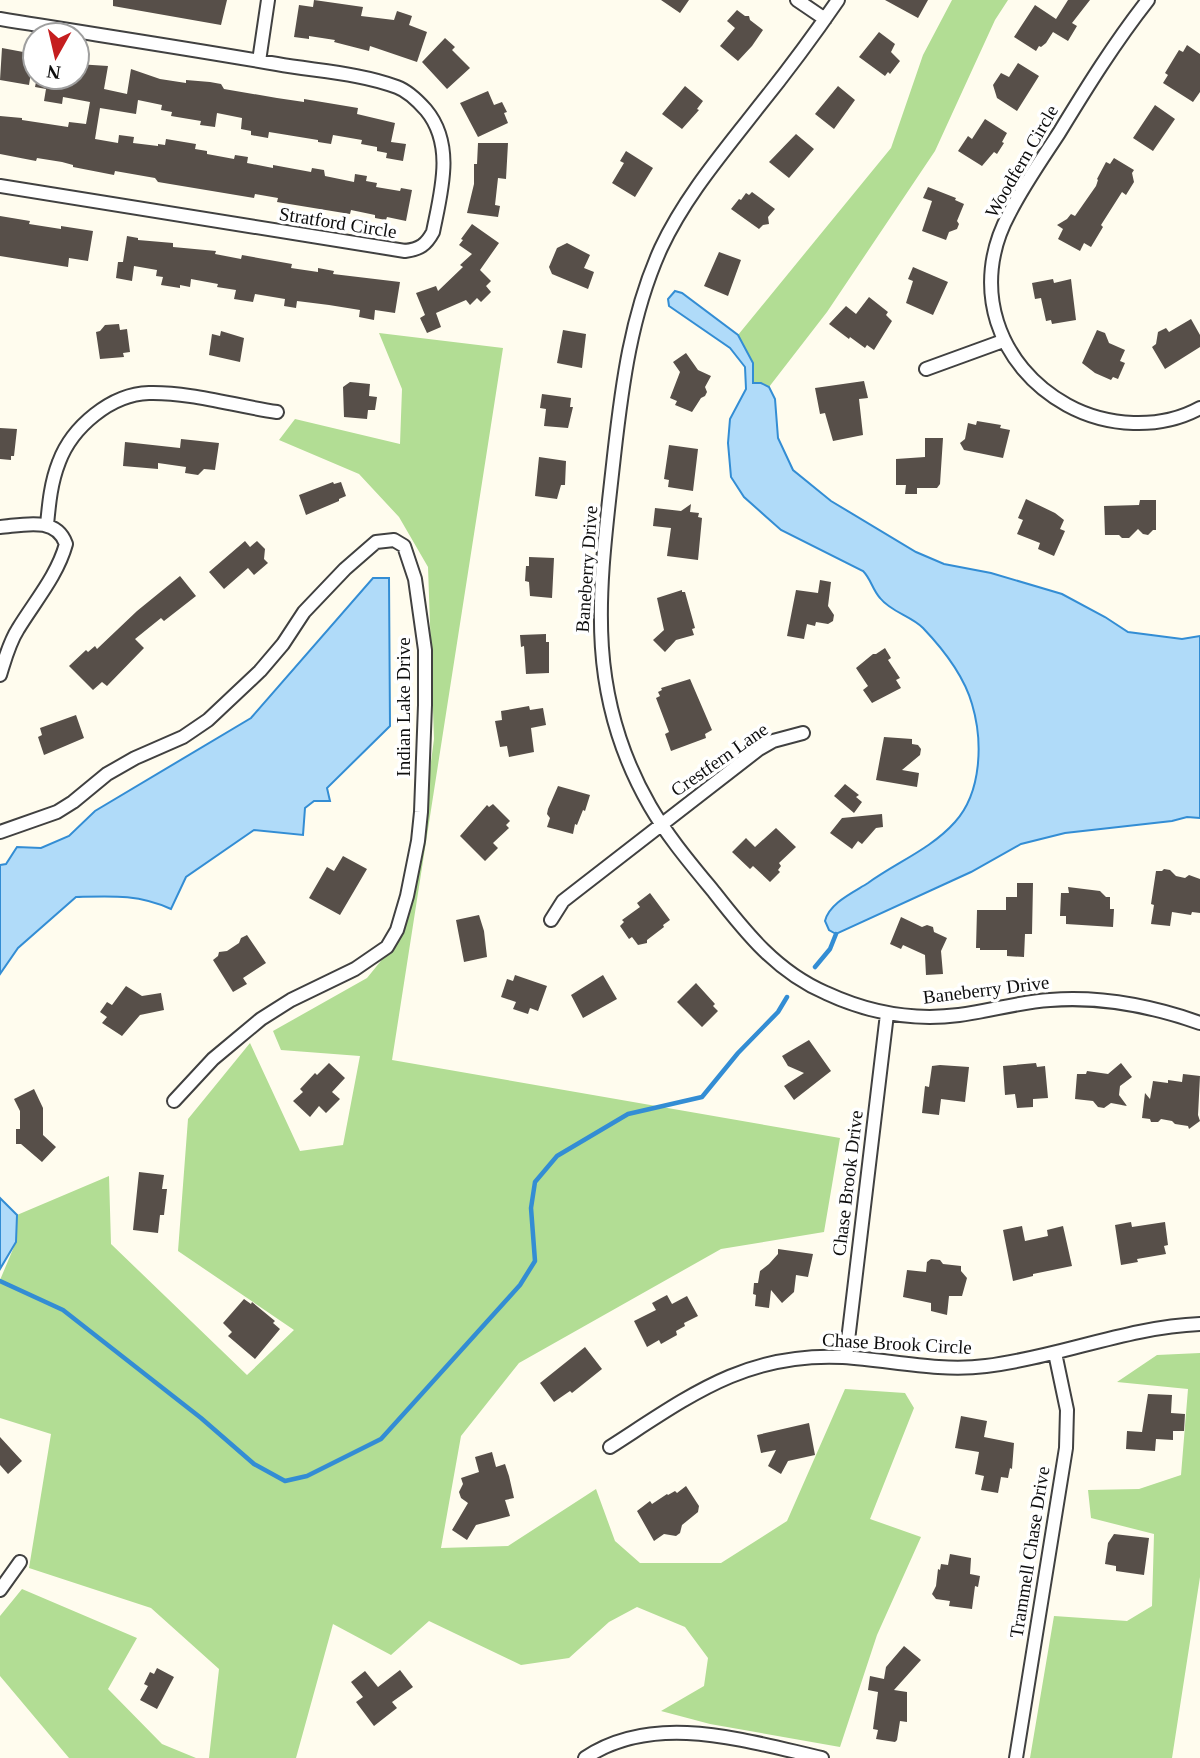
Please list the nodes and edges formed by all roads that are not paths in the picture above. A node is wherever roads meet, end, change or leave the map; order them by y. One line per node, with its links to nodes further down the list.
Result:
1 (268, 0): 7 (street)
2 (797, 0): 6 (street)
3 (838, 0): 6 (street, Baneberry Drive)
4 (1148, 0): 9 (street, Woodfern Circle)
5 (0, 19): 7 (street, Stratford Circle)
6 (825, 19): 17 (street, Baneberry Drive)
7 (259, 61): 8 (street, Stratford Circle)
8 (0, 186)
9 (1003, 341): 10 (street); 11 (street, Woodfern Circle)
10 (926, 369)
11 (1200, 408)
12 (277, 412): 13 (street)
13 (47, 525): 14 (street); 15 (street)
14 (0, 527)
15 (0, 675)
16 (803, 733): 17 (street, Crestfern Lane)
17 (661, 824): 19 (street, Crestfern Lane); 20 (street, Baneberry Drive)
18 (0, 832): 22 (street, Indian Lake Drive)
19 (551, 920)
20 (887, 1014): 21 (street, Baneberry Drive); 25 (street, Chase Brook Drive)
21 (1200, 1023)
22 (174, 1101)
23 (1200, 1324): 24 (street, Chase Brook Circle)
24 (1055, 1353): 25 (street, Chase Brook Circle); 31 (street, Trammell Chase Drive)
25 (846, 1357): 26 (street, Chase Brook Circle)
26 (610, 1447)
27 (20, 1562): 28 (street)
28 (0, 1590)
29 (584, 1758): 30 (street)
30 (822, 1758)
31 (1016, 1758)

